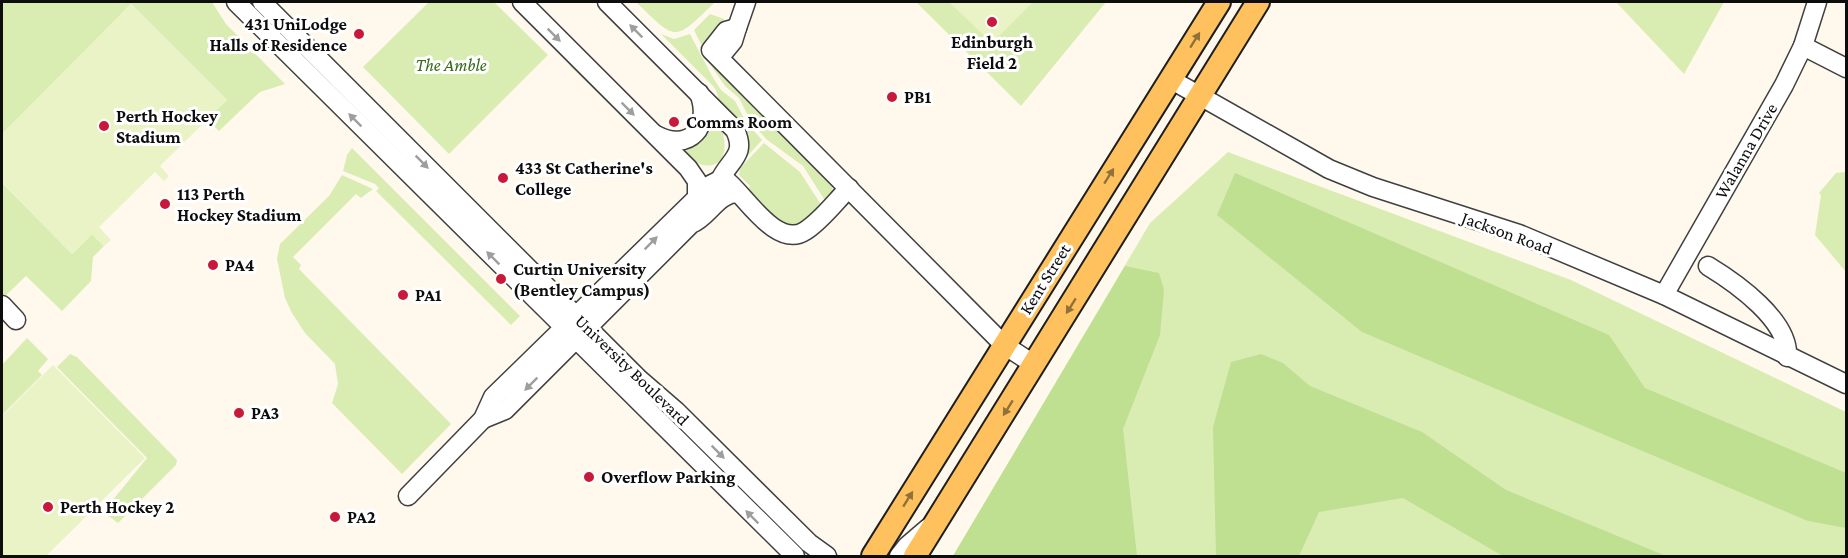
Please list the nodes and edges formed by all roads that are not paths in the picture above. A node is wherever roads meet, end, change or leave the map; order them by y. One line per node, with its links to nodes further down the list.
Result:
1 (236, 2): 24 (street, University Boulevard, one-way to 1)
2 (262, 2): 24 (street, University Boulevard, one-way to 24)
3 (522, 2): 14 (street, one-way to 14)
4 (607, 2): 12 (street, one-way to 4)
5 (1220, 2): 11 (main road, Kent Street, one-way to 5)
6 (1258, 2): 13 (main road, Kent Street)
7 (1817, 2): 9 (street, Walanna Drive)
8 (749, 4): 16 (street)
9 (1803, 46): 10 (street); 21 (street, Walanna Drive)
10 (1846, 68)
11 (1170, 79): 13 (street, Jackson Road); 25 (main road, Kent Street, one-way to 11)
12 (698, 93): 14 (street); 15 (street)
13 (1200, 97): 21 (street, Jackson Road); 27 (main road, Kent Street, one-way to 27)
14 (654, 135): 18 (street)
15 (720, 180): 17 (street); 18 (street)
16 (849, 189): 17 (street); 25 (street)
17 (738, 193): 19 (street)
18 (699, 196): 19 (street); 24 (street, one-way to 18)
19 (690, 224): 24 (street)
20 (1708, 266): 26 (street)
21 (1664, 295): 26 (street, Jackson Road)
22 (2, 305): 23 (street)
23 (16, 320)
24 (575, 328): 29 (street); 31 (street, University Boulevard, one-way to 24); 32 (street, University Boulevard, one-way to 32)
25 (1004, 345): 27 (street); 33 (main road, Kent Street, one-way to 25)
26 (1787, 357): 28 (street, Jackson Road)
27 (1035, 364): 30 (main road, Kent Street, one-way to 30)
28 (1846, 384)
29 (408, 496)
30 (936, 521): 34 (street, Kent Street); 35 (main road, Kent Street)
31 (795, 556)
32 (827, 556)
33 (873, 556)
34 (899, 556)
35 (915, 556)

